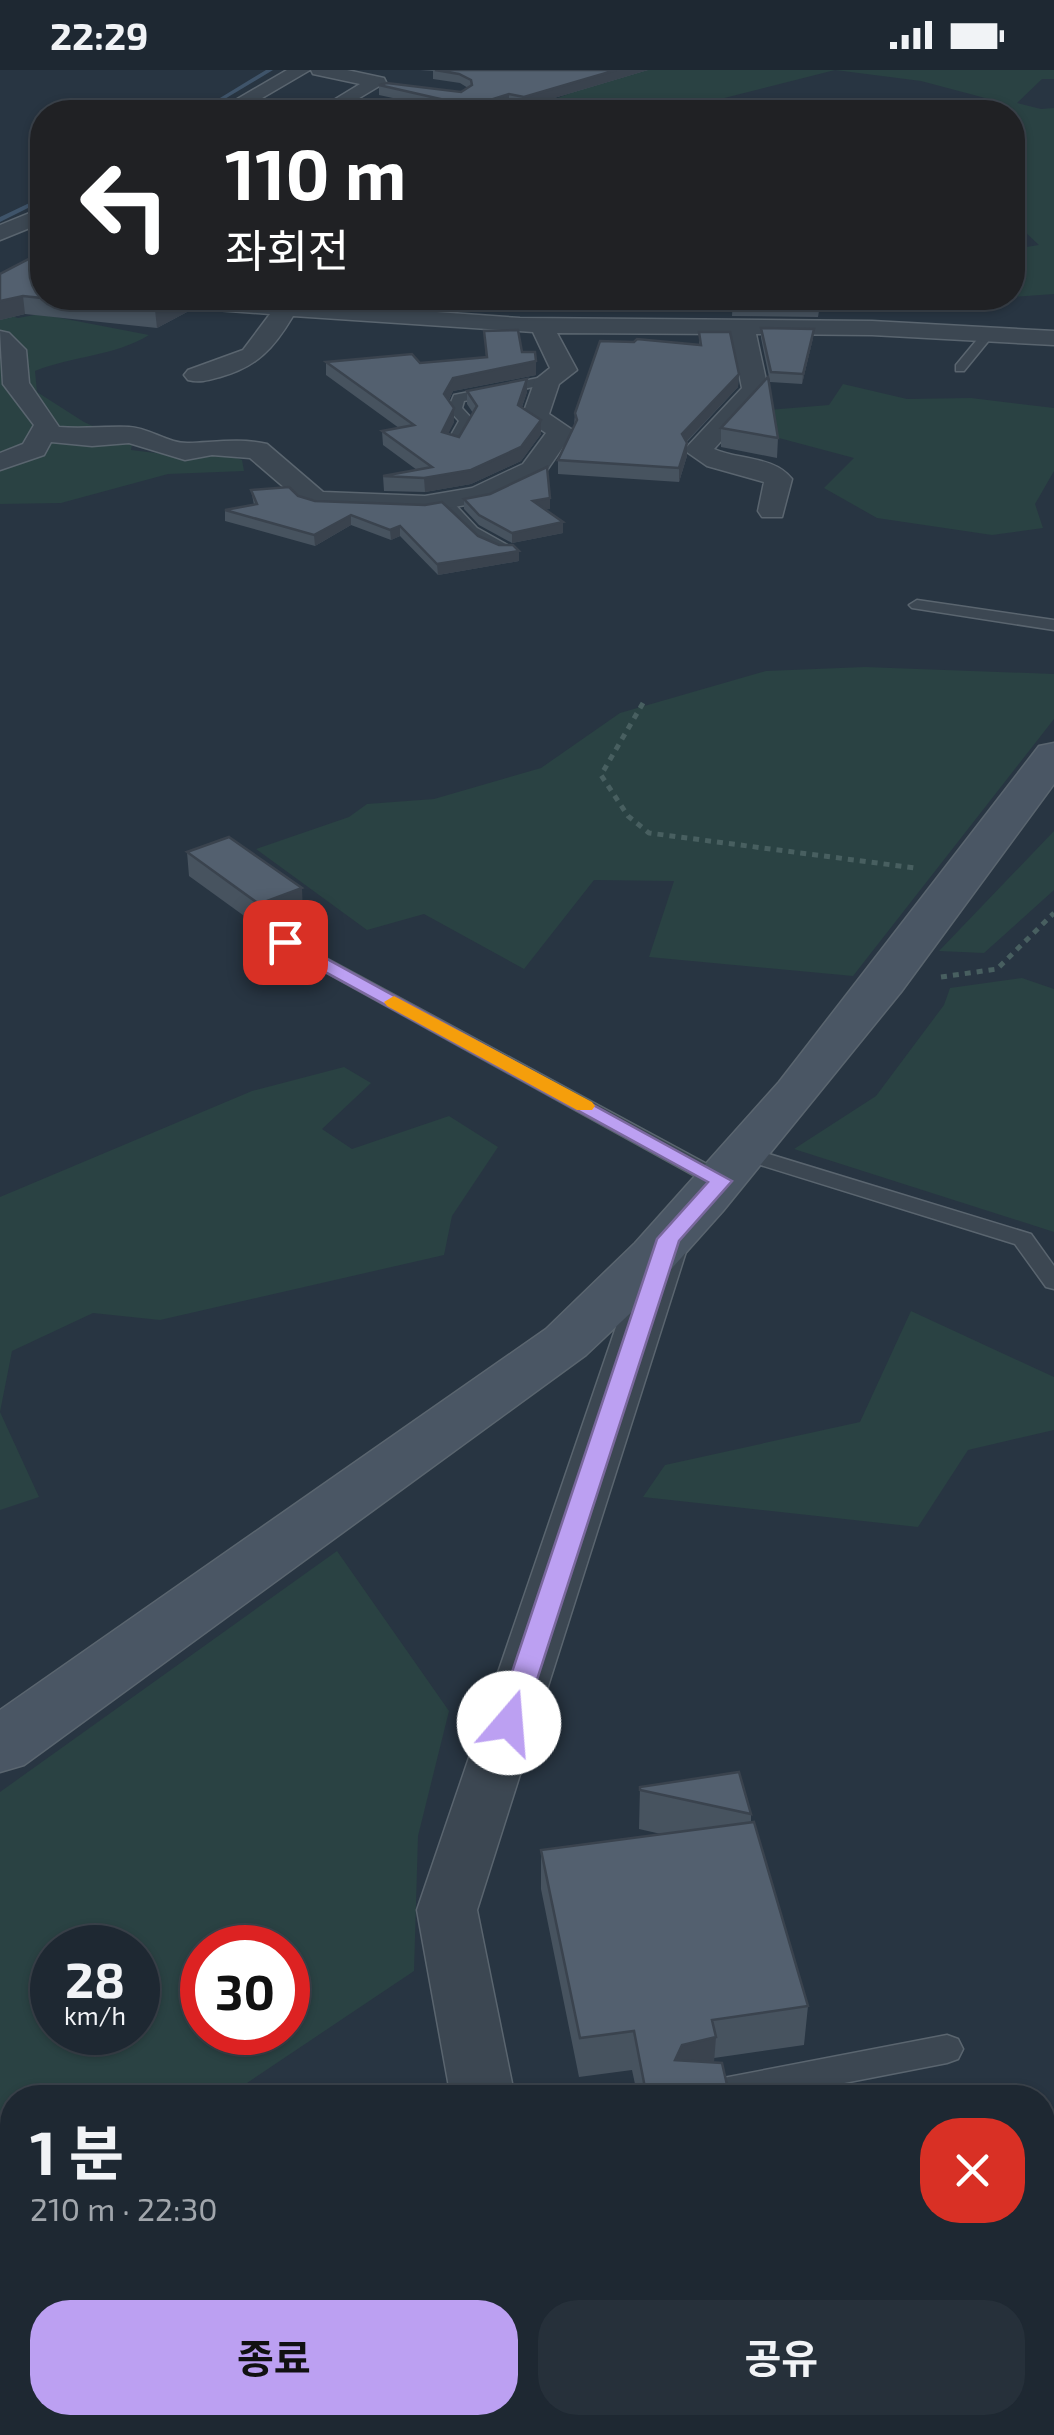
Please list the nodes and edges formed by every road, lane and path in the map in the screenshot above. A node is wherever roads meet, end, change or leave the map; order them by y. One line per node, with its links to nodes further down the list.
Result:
1 (301, 70): 3 (street)
2 (320, 70): 4 (street)
3 (247, 100)
4 (349, 100)
5 (30, 220): 6 (street)
6 (0, 233)
7 (285, 310): 16 (street)
8 (315, 310): 10 (street)
9 (541, 310): 10 (street)
10 (530, 325): 12 (street); 17 (street)
11 (2, 327): 18 (street)
12 (742, 327): 13 (street); 22 (street)
13 (989, 333): 14 (street); 15 (lane)
14 (1054, 338)
15 (960, 368)
16 (197, 375)
17 (548, 380): 19 (lane); 21 (street)
18 (42, 434): 20 (street); 21 (street)
19 (453, 444)
20 (0, 462)
21 (444, 501): 23 (lane)
22 (772, 511)
23 (506, 550)
24 (917, 606): 25 (lane)
25 (1054, 624)
26 (643, 703): 28 (path)
27 (1054, 755): 28 (street)
28 (966, 875): 31 (street)
29 (1054, 914): 31 (path)
30 (285, 942): 32 (lane)
31 (885, 984): 32 (street)
32 (734, 1167): 33 (street); 34 (lane)
33 (668, 1239): 35 (street); 37 (street)
34 (1054, 1282)
35 (0, 1746)
36 (947, 2049): 38 (lane)
37 (482, 2085)
38 (760, 2085)

